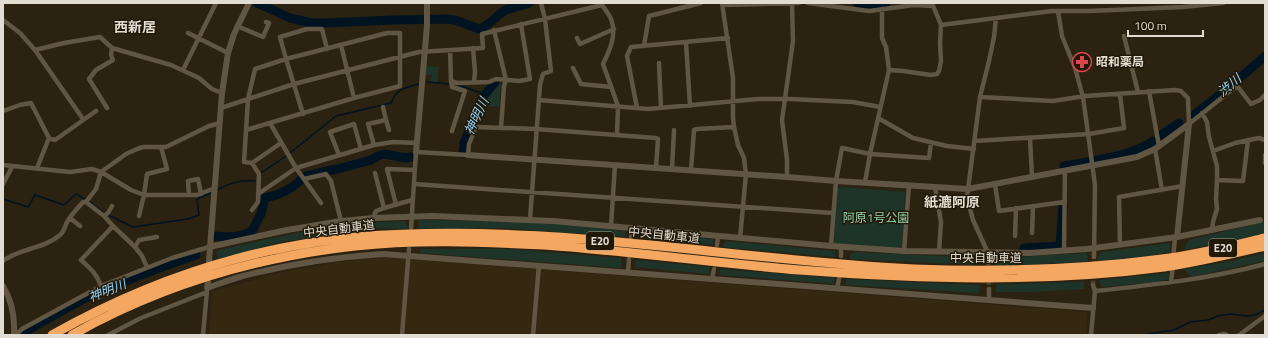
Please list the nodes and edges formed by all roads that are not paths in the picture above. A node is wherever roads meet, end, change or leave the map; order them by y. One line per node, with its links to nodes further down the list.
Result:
1 (216, 3): 27 (street)
2 (427, 3): 38 (street)
3 (541, 3): 17 (street)
4 (701, 3): 32 (street)
5 (799, 3): 9 (street)
6 (808, 3): 13 (street)
7 (1223, 3): 11 (street)
8 (723, 4): 9 (street); 29 (street)
9 (792, 4): 61 (street)
10 (933, 5): 14 (street); 21 (street)
11 (1147, 5): 15 (street)
12 (247, 6): 22 (street)
13 (839, 6): 14 (street)
14 (882, 9): 45 (street)
15 (1058, 11): 16 (street); 58 (street)
16 (996, 18): 21 (street); 57 (street)
17 (544, 19): 20 (street); 23 (street); 62 (street)
18 (3, 20): 36 (street)
19 (266, 22): 22 (street)
20 (521, 24): 24 (street); 47 (street)
21 (941, 25): 45 (street)
22 (238, 26): 39 (street)
23 (614, 29): 28 (street); 51 (street)
24 (494, 30): 34 (street); 47 (street)
25 (188, 33): 27 (street)
26 (1124, 36): 53 (street)
27 (200, 38): 39 (street); 44 (street)
28 (578, 38)
29 (728, 38): 30 (street); 63 (street)
30 (686, 42): 32 (street); 65 (street)
31 (340, 45): 35 (street); 40 (street); 46 (street)
32 (644, 46): 70 (street)
33 (112, 48): 36 (street); 44 (street); 68 (street)
34 (473, 48): 37 (street); 49 (street)
35 (327, 49): 41 (street); 41 (street)
36 (35, 50): 77 (street)
37 (450, 50): 38 (street); 48 (street)
38 (425, 52): 40 (street); 97 (street)
39 (228, 53): 54 (street)
40 (400, 58): 46 (street); 59 (street)
41 (286, 59): 50 (street); 60 (street)
42 (659, 63): 71 (street)
43 (573, 68): 51 (street)
44 (183, 70): 54 (street)
45 (889, 70): 67 (street)
46 (347, 71): 50 (street); 59 (street)
47 (506, 80): 49 (street); 83 (street)
48 (452, 81): 49 (street); 88 (street)
49 (474, 82)
50 (294, 84): 60 (street); 74 (street)
51 (611, 87): 64 (street)
52 (1149, 91): 53 (street); 81 (street); 101 (street)
53 (1138, 92): 55 (street)
54 (222, 93): 69 (street)
55 (1120, 94): 58 (street); 89 (street)
56 (1265, 95): 75 (street)
57 (980, 97): 58 (street); 95 (street)
58 (1083, 97): 89 (street)
59 (354, 98): 74 (street)
60 (248, 99): 69 (street); 85 (street)
61 (784, 99): 63 (street); 67 (street); 128 (street)
62 (539, 100): 64 (street); 84 (street)
63 (734, 101): 65 (street); 82 (street)
64 (618, 106): 70 (street); 90 (street)
65 (690, 106): 71 (street)
66 (383, 107): 78 (street)
67 (880, 107): 76 (street)
68 (106, 108)
69 (220, 108): 79 (street)
70 (637, 108): 71 (street)
71 (661, 108)
72 (3, 111): 91 (street)
73 (96, 111): 77 (street)
74 (303, 114): 80 (street)
75 (1202, 114): 81 (street); 104 (street)
76 (878, 118): 98 (street); 106 (street)
77 (83, 119): 91 (street)
78 (386, 120): 86 (street); 99 (street)
79 (220, 123): 100 (street); 140 (street)
80 (270, 123): 85 (street); 96 (street)
81 (1189, 124): 101 (street); 138 (street)
82 (734, 126): 122 (street); 126 (street)
83 (500, 128): 84 (street); 108 (street)
84 (536, 129): 90 (street); 110 (street)
85 (246, 130): 111 (street)
86 (389, 130)
87 (674, 130): 120 (street)
88 (452, 131)
89 (1089, 134): 92 (street); 115 (street)
90 (617, 135): 119 (street)
91 (49, 138): 117 (street)
92 (1030, 138): 95 (street); 129 (street)
93 (1248, 140): 94 (street); 104 (street); 131 (street)
94 (1265, 140)
95 (975, 141): 103 (street)
96 (281, 143): 111 (street); 118 (street)
97 (417, 143): 99 (street); 105 (street)
98 (931, 143): 103 (street); 106 (street)
99 (374, 145): 102 (street)
100 (161, 147): 124 (street); 146 (street)
101 (1157, 148): 115 (street); 142 (street)
102 (361, 149): 107 (street); 107 (street)
103 (974, 150): 141 (street)
104 (1213, 151): 131 (street)
105 (416, 152): 108 (street); 121 (street)
106 (870, 154): 132 (street); 133 (street)
107 (339, 155): 118 (street)
108 (468, 155): 110 (street)
109 (1265, 155): 112 (street)
110 (534, 160): 114 (street); 143 (street)
111 (252, 163): 145 (street)
112 (1265, 163)
113 (3, 165): 116 (street)
114 (615, 165): 119 (street); 148 (street)
115 (1093, 166): 123 (street); 190 (street)
116 (12, 167): 117 (street); 127 (street)
117 (37, 168): 124 (street)
118 (296, 168): 130 (street); 145 (street)
119 (656, 168): 120 (street)
120 (672, 169): 122 (street)
121 (415, 170): 135 (street); 153 (street)
122 (691, 170): 126 (street)
123 (1065, 171): 129 (street); 151 (street)
124 (101, 172): 146 (street); 150 (street)
125 (375, 173): 157 (street)
126 (746, 174): 128 (street); 155 (street)
127 (5, 177): 134 (street)
128 (787, 177): 132 (street)
129 (1032, 177): 136 (street)
130 (304, 179): 152 (street); 168 (street)
131 (1218, 180): 174 (street)
132 (836, 181): 133 (street); 160 (street)
133 (865, 182): 137 (street)
134 (3, 184)
135 (414, 184): 143 (street); 149 (street)
136 (995, 184): 141 (street); 158 (street)
137 (909, 185): 139 (street); 191 (street)
138 (1183, 186): 142 (street); 179 (street)
139 (935, 187): 141 (street); 194 (street)
140 (215, 188): 144 (street); 188 (street)
141 (968, 189): 195 (street)
142 (1162, 190): 184 (street)
143 (532, 192): 148 (street); 166 (street)
144 (201, 194): 147 (street); 147 (street)
145 (258, 194): 159 (street)
146 (144, 195): 147 (street); 162 (street)
147 (188, 195)
148 (613, 197): 155 (street); 171 (street)
149 (412, 200): 153 (street); 163 (street)
150 (86, 202): 161 (street); 164 (street)
151 (1064, 202): 156 (street); 192 (street)
152 (321, 203)
153 (396, 205): 157 (street)
154 (112, 206): 161 (street)
155 (743, 206): 160 (street); 180 (street)
156 (1032, 206): 158 (street); 175 (street)
157 (384, 208): 165 (street)
158 (1016, 208): 177 (street)
159 (252, 210)
160 (833, 213): 185 (street)
161 (104, 216): 170 (street)
162 (139, 216)
163 (411, 217): 165 (street); 166 (street); 172 (street)
164 (70, 218): 169 (street); 201 (street)
165 (373, 218): 168 (street)
166 (530, 219): 171 (street)
167 (1262, 220): 174 (street)
168 (341, 221): 188 (street)
169 (80, 226)
170 (113, 226): 187 (street); 214 (street)
171 (611, 226): 173 (street)
172 (410, 228)
173 (632, 228): 176 (street); 182 (street)
174 (1212, 230): 179 (street)
175 (1032, 233)
176 (718, 236): 180 (street); 183 (street)
177 (1015, 236)
178 (157, 237): 187 (street)
179 (1176, 237): 184 (street); 211 (street)
180 (740, 238): 185 (street)
181 (1265, 238): 200 (highway, 中央自動車道 / E20)
182 (631, 239)
183 (717, 245)
184 (1120, 245): 190 (street)
185 (831, 246): 189 (street)
186 (1265, 246): 200 (highway, 中央自動車道 / E20)
187 (135, 247): 206 (street)
188 (209, 247): 199 (street); 206 (street)
189 (841, 247): 191 (street); 196 (street)
190 (1094, 248): 192 (street); 197 (street)
191 (904, 251): 194 (street)
192 (1064, 251): 195 (street)
193 (408, 252): 205 (street); 215 (street); 229 (street)
194 (939, 252): 195 (street)
195 (988, 253): 202 (street)
196 (840, 256)
197 (1094, 257)
198 (629, 258): 208 (street)
199 (209, 260)
200 (1181, 260): 203 (highway, 中央自動車道 / E20)
201 (3, 261)
202 (988, 262)
203 (1164, 263): 224 (highway, 中央自動車道 / E20); 225 (highway, 中央自動車道 / E20)
204 (1265, 264): 211 (street)
205 (539, 265): 208 (street); 230 (street)
206 (147, 267): 214 (street)
207 (714, 268): 209 (street)
208 (628, 272): 209 (street)
209 (712, 279): 216 (street)
210 (838, 279): 216 (street)
211 (1171, 282): 218 (street)
212 (1093, 285): 218 (street)
213 (3, 286): 223 (street)
214 (101, 286): 223 (street)
215 (207, 288): 222 (street); 228 (street)
216 (837, 288): 219 (street)
217 (989, 289): 219 (street)
218 (1094, 291): 220 (street)
219 (989, 300): 220 (street)
220 (1094, 308): 231 (street)
221 (1265, 316): 234 (street)
222 (119, 329): 226 (street); 227 (street)
223 (15, 335)
224 (52, 335)
225 (72, 335)
226 (108, 335)
227 (120, 335)
228 (203, 335)
229 (402, 335)
230 (533, 335)
231 (1091, 335)
232 (1219, 335): 233 (street)
233 (1227, 335)
234 (1240, 335)

